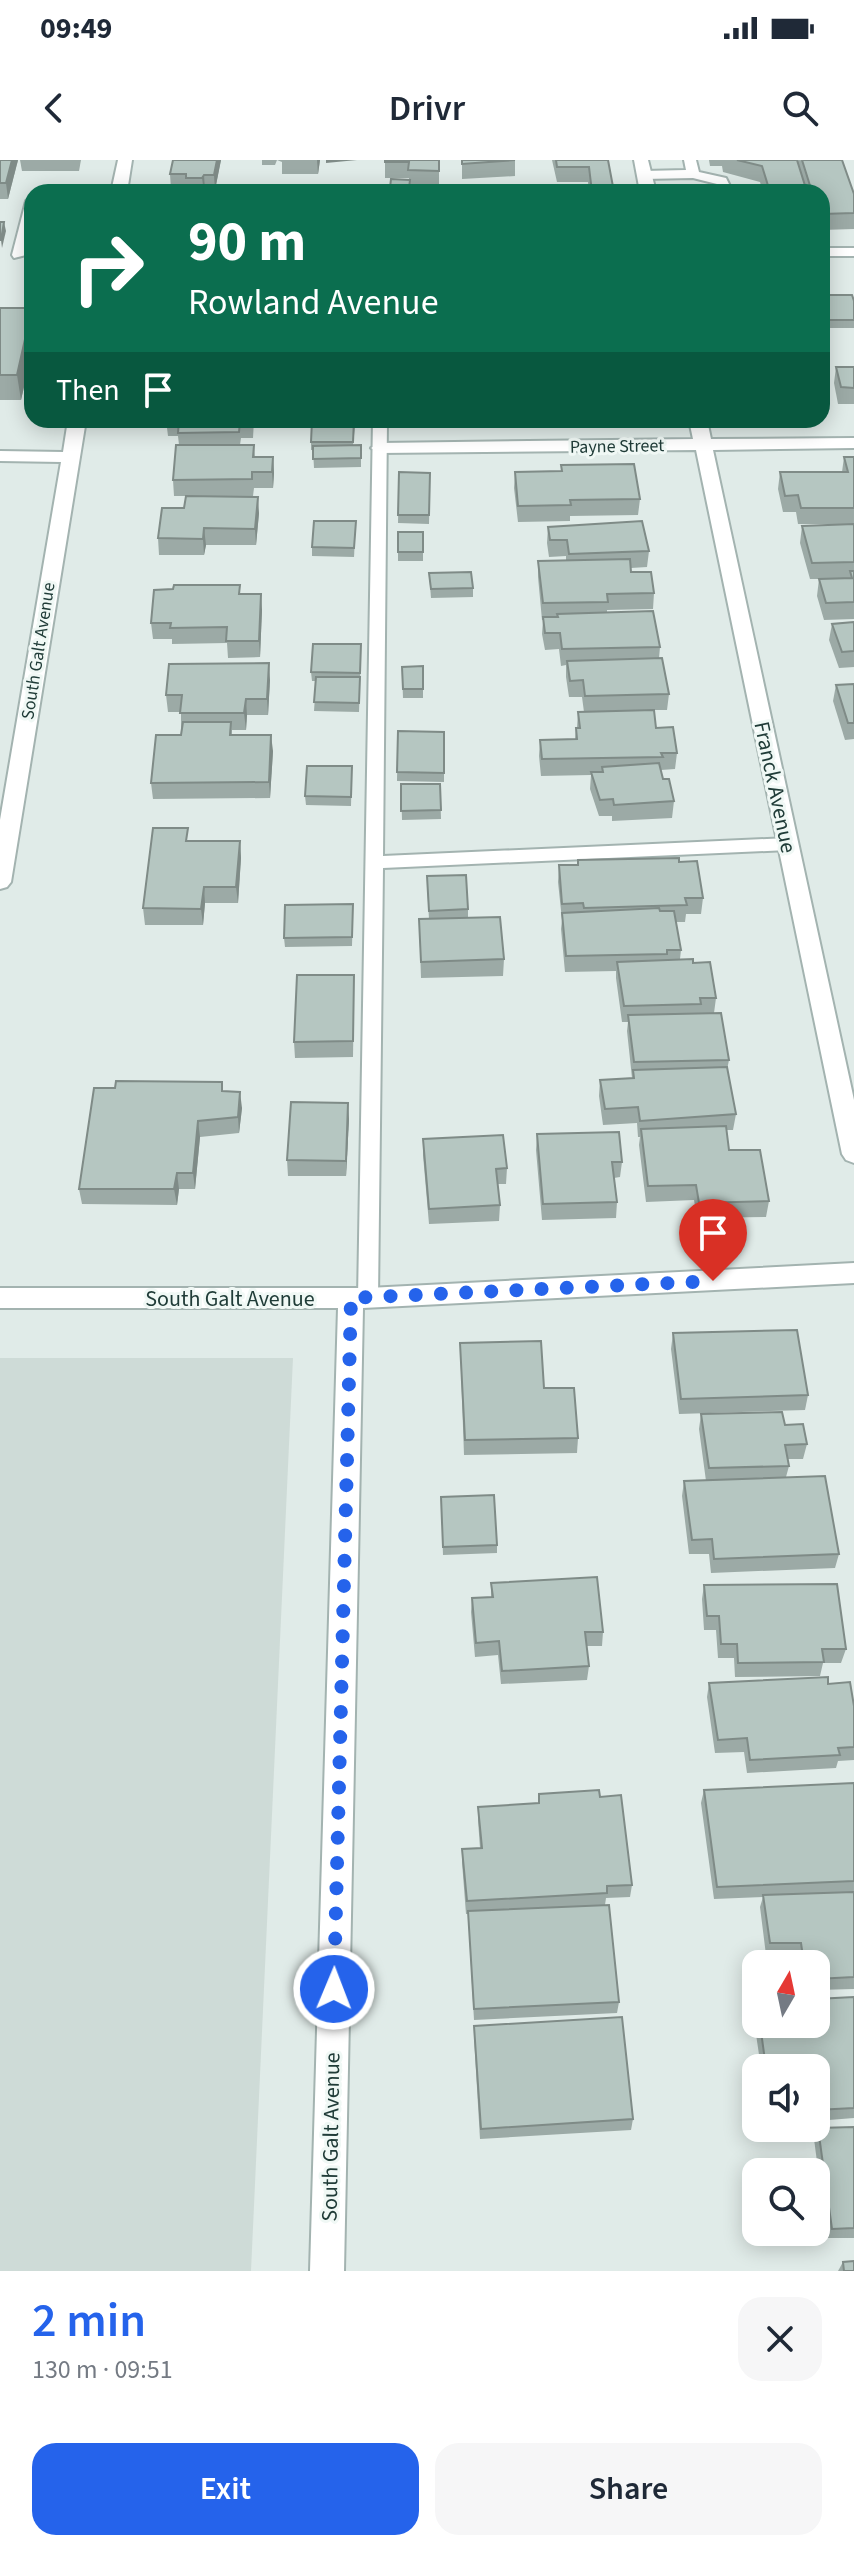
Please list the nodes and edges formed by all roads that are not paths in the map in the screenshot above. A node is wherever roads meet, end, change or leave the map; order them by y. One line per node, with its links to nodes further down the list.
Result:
1 (125, 160): 4 (street)
2 (642, 167): 3 (lane)
3 (692, 167): 5 (lane)
4 (120, 184)
5 (723, 184)
6 (830, 252): 7 (lane)
7 (854, 252)
8 (0, 255): 9 (lane)
9 (24, 255)
10 (76, 428): 17 (street, South Galt Avenue)
11 (380, 428): 15 (lane)
12 (700, 428): 14 (street, Franck Avenue)
13 (854, 443): 14 (street, Payne Street)
14 (703, 445): 15 (street, Payne Street); 18 (street, Franck Avenue)
15 (380, 448): 19 (lane)
16 (0, 456): 17 (street)
17 (71, 457): 20 (street, South Galt Avenue)
18 (788, 844): 19 (lane); 21 (street, Franck Avenue)
19 (374, 862): 24 (lane)
20 (0, 882)
21 (854, 1154)
22 (854, 1273): 24 (street)
23 (0, 1298): 24 (street, South Galt Avenue)
24 (360, 1298): 25 (street, South Galt Avenue)
25 (327, 2271)

